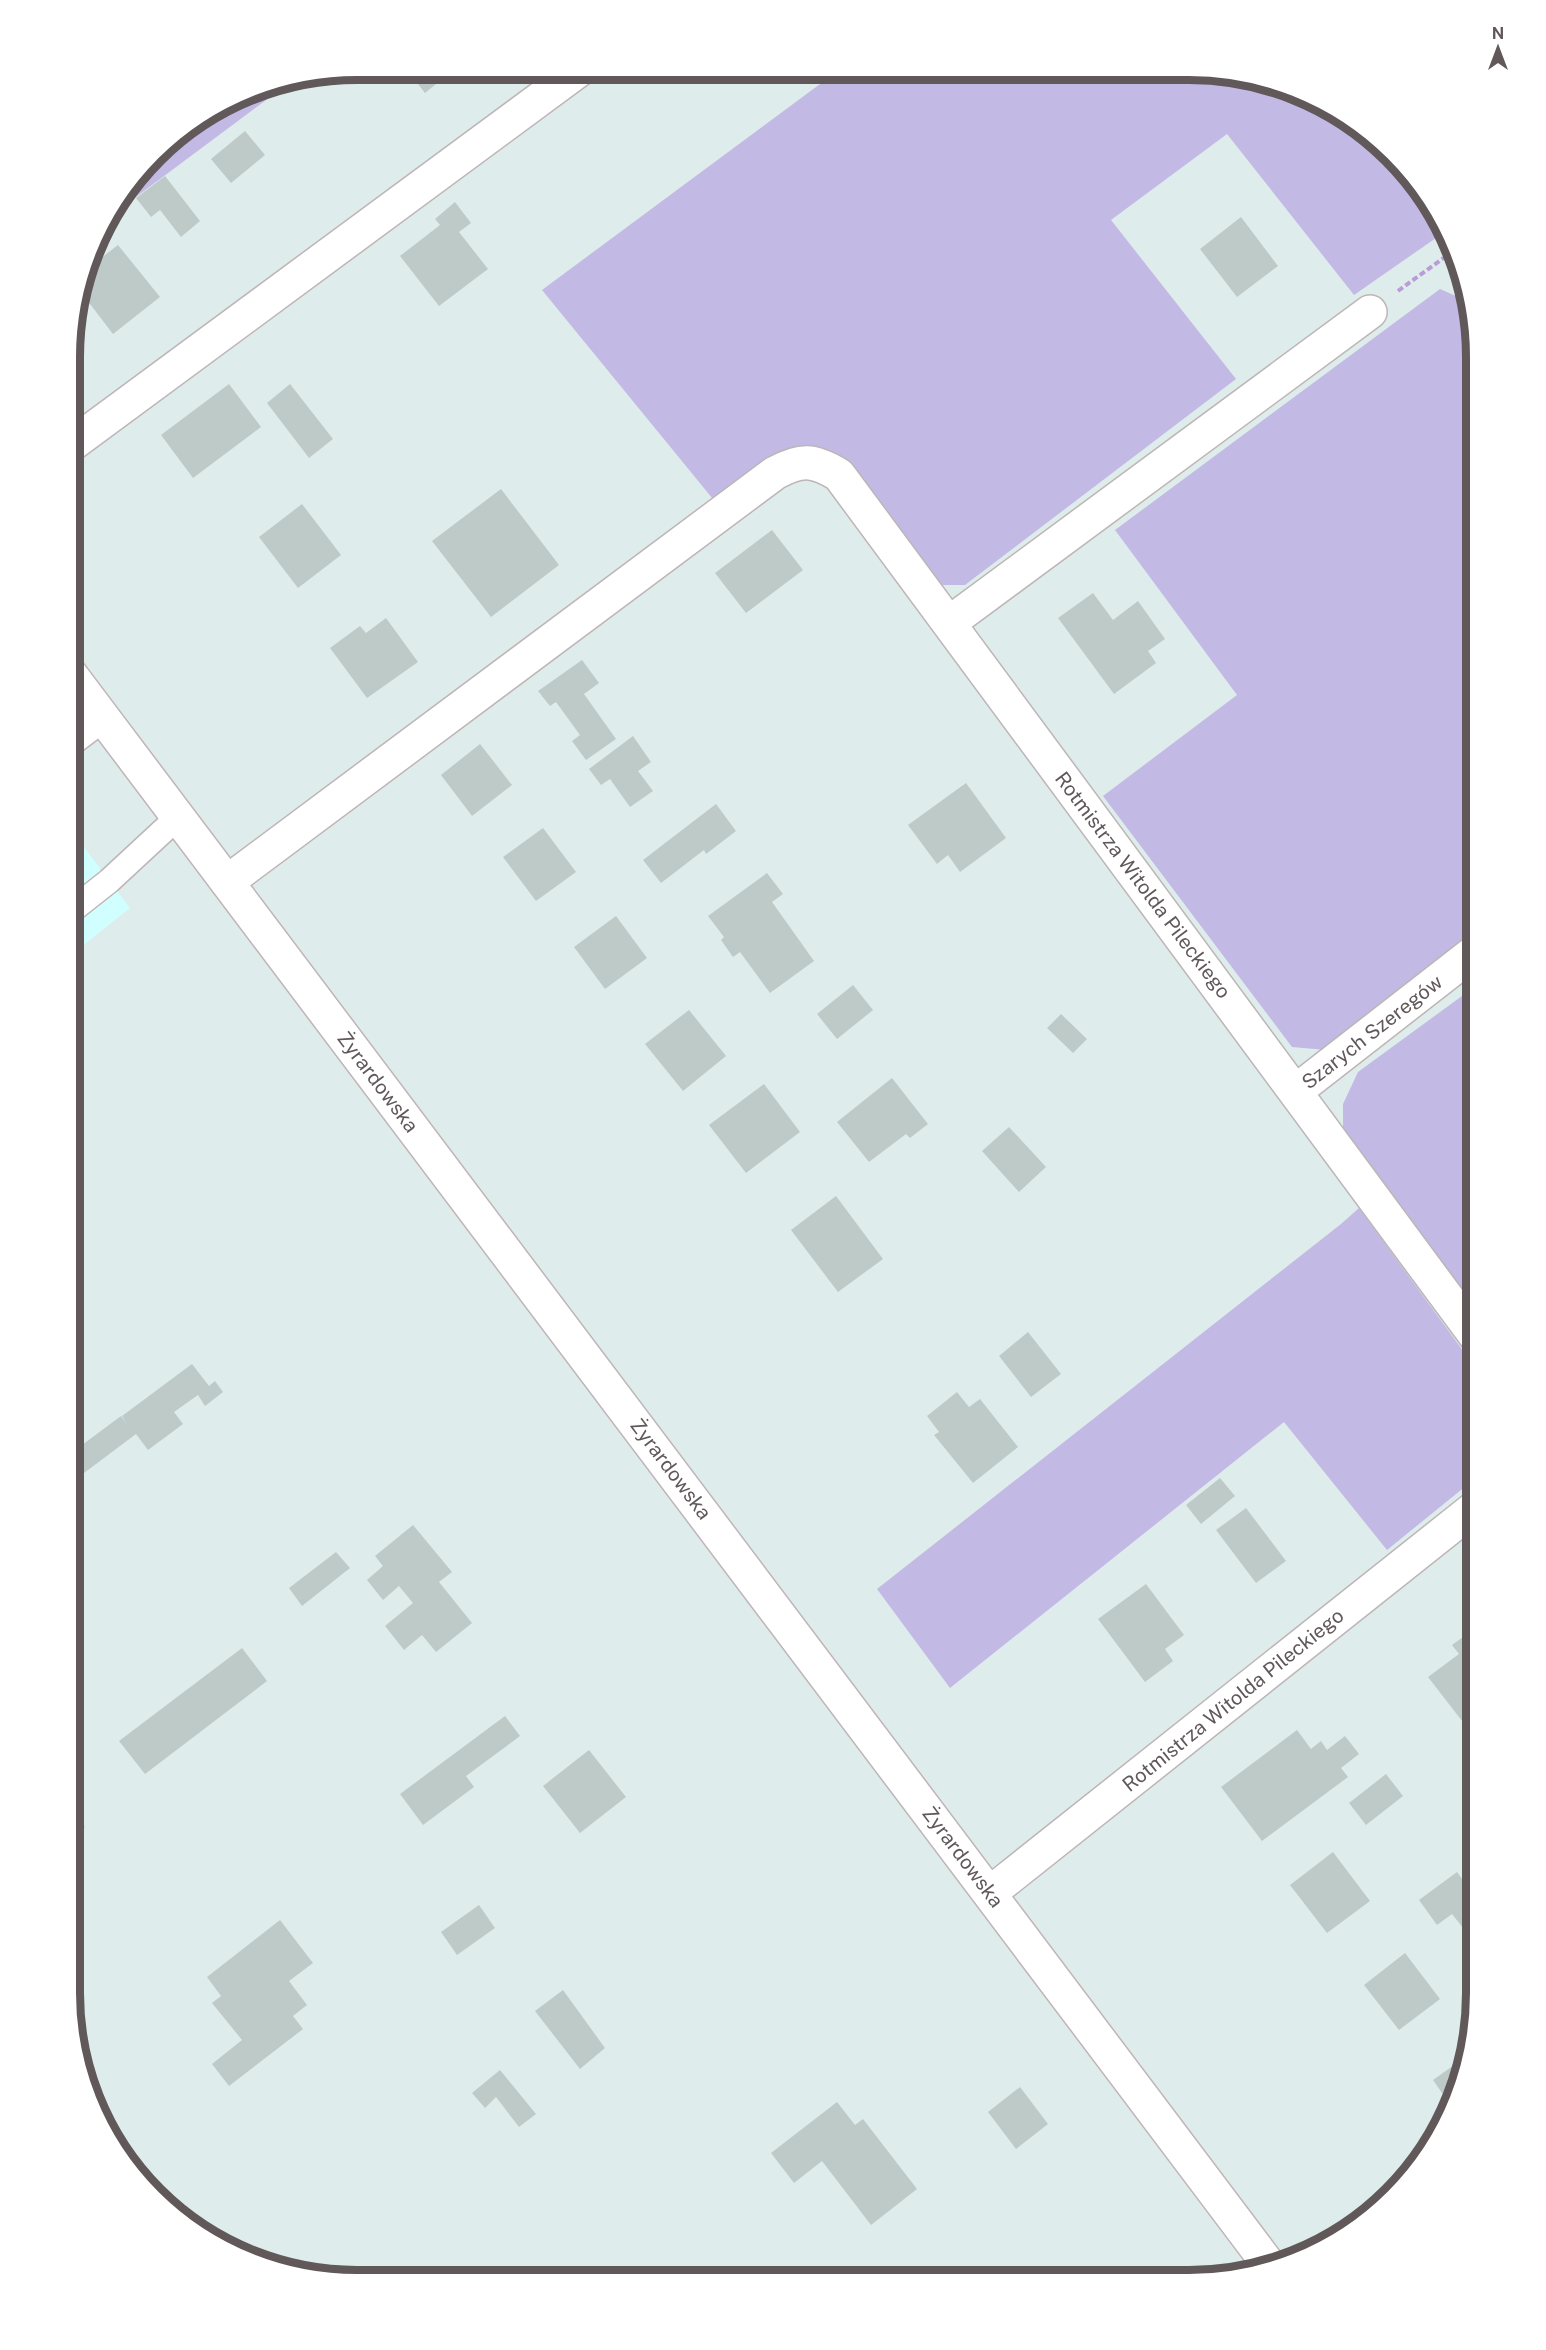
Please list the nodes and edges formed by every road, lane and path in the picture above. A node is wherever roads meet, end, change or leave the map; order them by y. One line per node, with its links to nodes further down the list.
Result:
1 (565, 80): 4 (street)
2 (1447, 255): 3 (path)
3 (1370, 312): 5 (street)
4 (80, 438)
5 (949, 623): 10 (street, Rotmistrza Witolda Pileckiego); 13 (street, Rotmistrza Witolda Pileckiego)
6 (80, 687): 7 (street, Żyrardowska)
7 (104, 719): 8 (lane); 9 (street, Żyrardowska)
8 (80, 737)
9 (178, 818): 10 (street, Żyrardowska); 11 (lane)
10 (227, 882): 16 (street, Żyrardowska)
11 (80, 904)
12 (1466, 959): 13 (street, Szarych Szeregów)
13 (1296, 1091): 14 (street, Rotmistrza Witolda Pileckiego)
14 (1466, 1323)
15 (1466, 1515): 16 (street, Rotmistrza Witolda Pileckiego)
16 (990, 1893): 17 (street, Żyrardowska)
17 (1265, 2260)

